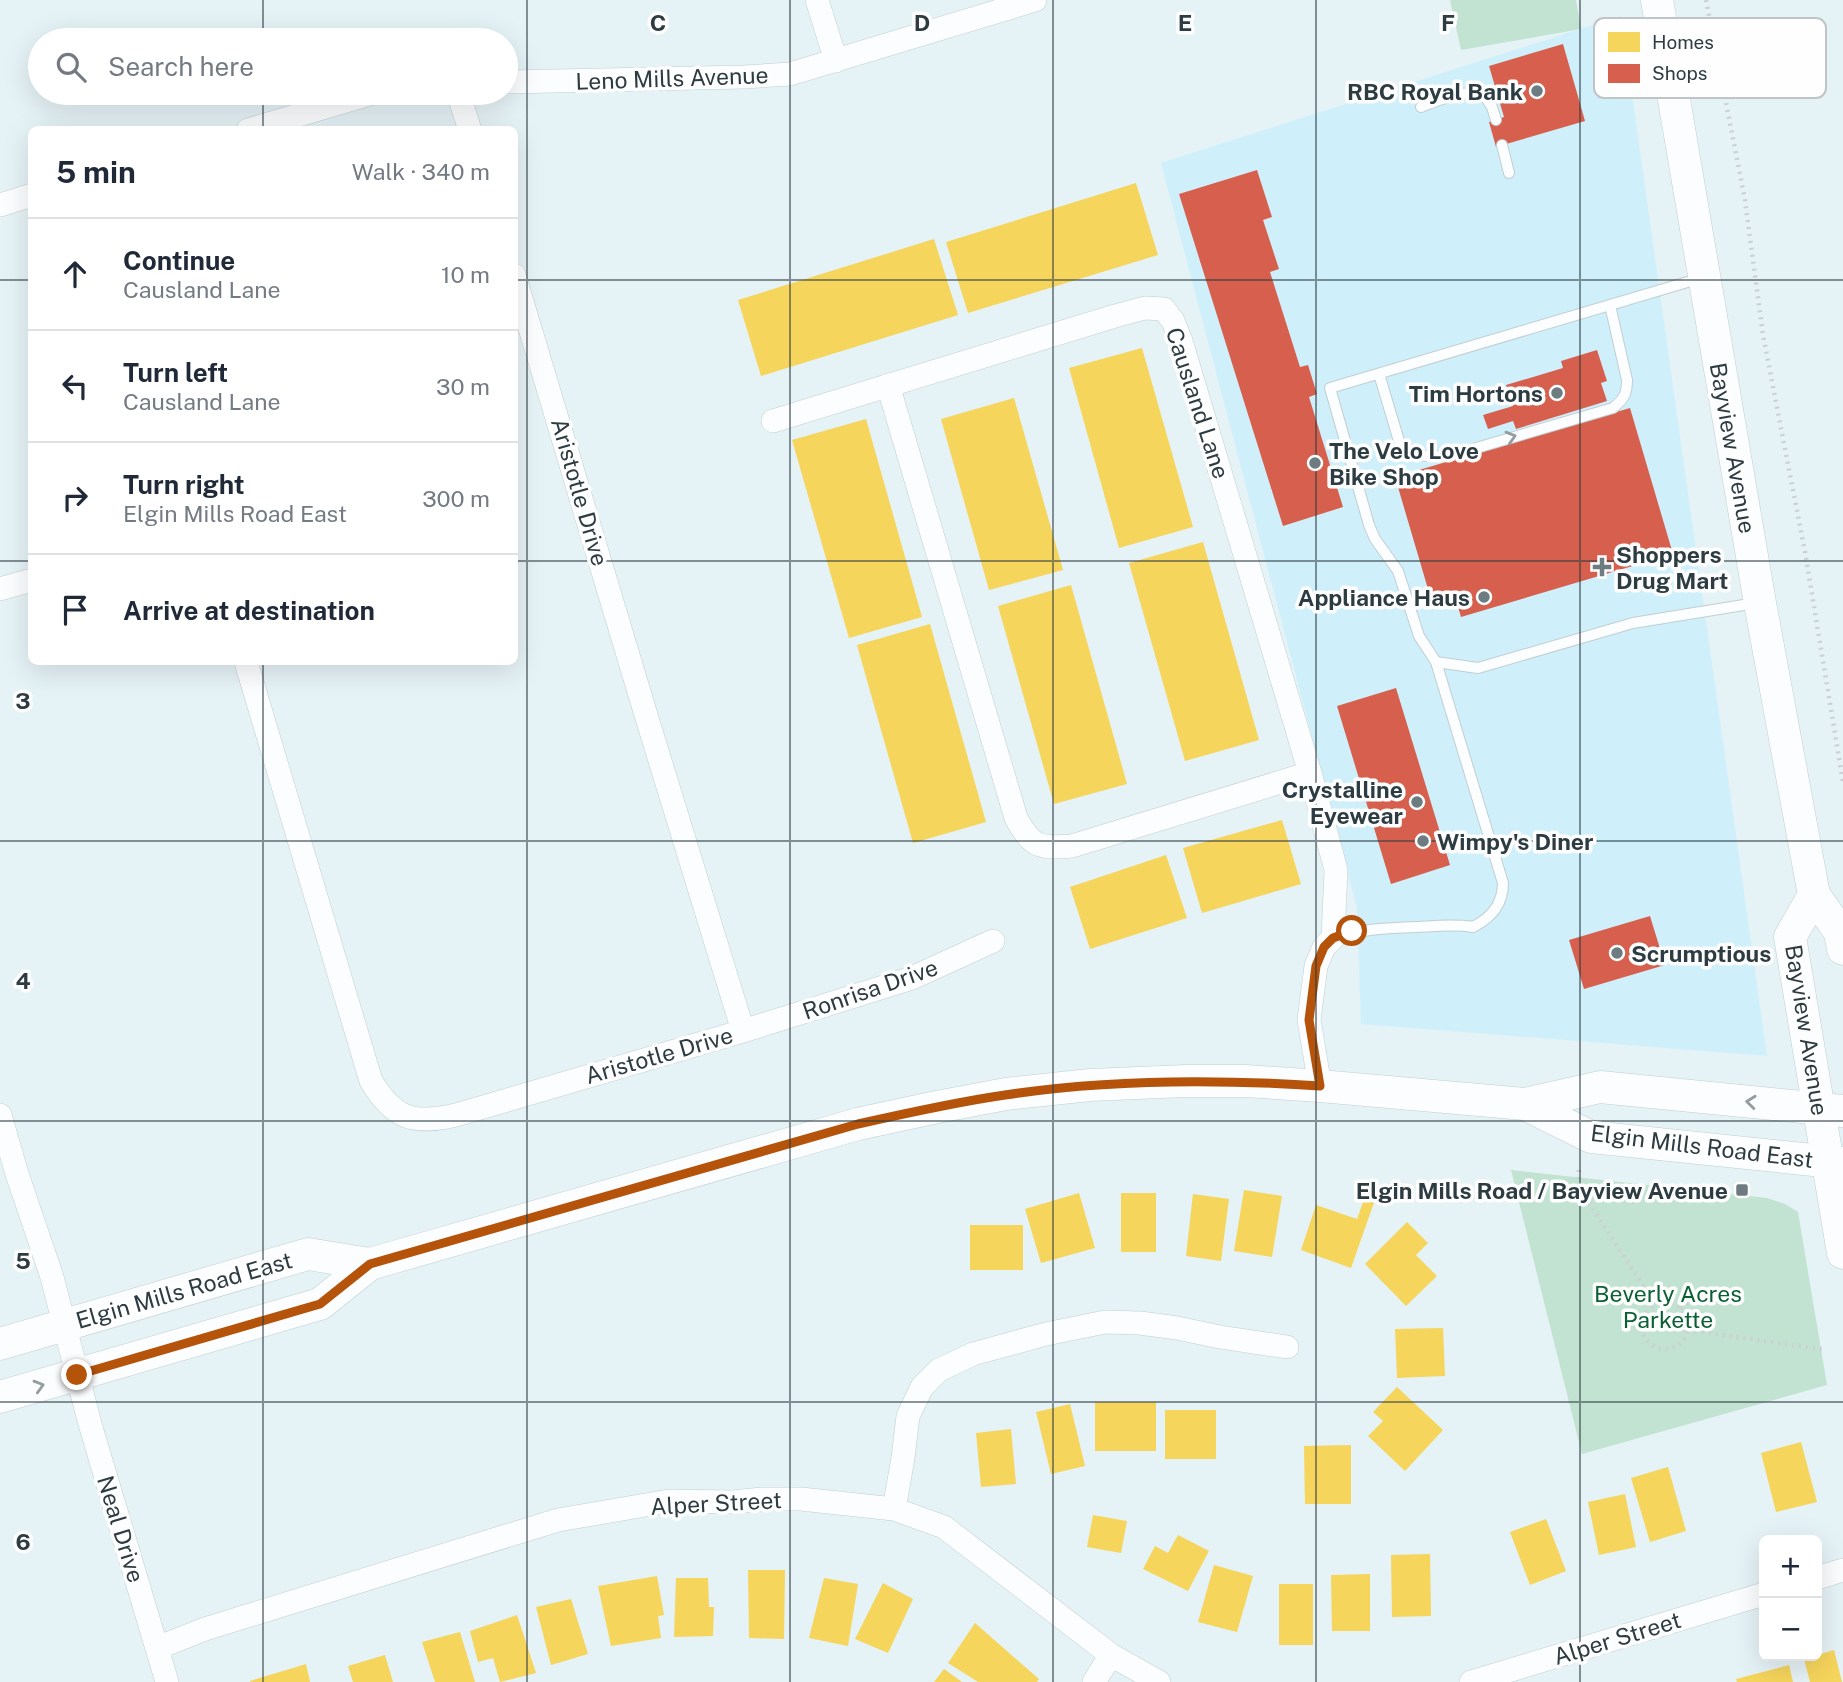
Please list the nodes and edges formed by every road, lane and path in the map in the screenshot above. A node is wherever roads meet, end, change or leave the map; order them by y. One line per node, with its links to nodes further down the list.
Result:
1 (817, 0): 7 (street)
2 (1035, 0): 7 (street, Leno Mills Avenue)
3 (1657, 0): 5 (main road, Bayview Avenue)
4 (1706, 0): 6 (path)
5 (1660, 18)
6 (1710, 18)
7 (836, 61): 8 (street, Leno Mills Avenue)
8 (518, 82)
9 (1674, 98): 21 (main road, Bayview Avenue)
10 (1725, 98): 33 (path)
11 (332, 105): 15 (street)
12 (462, 105): 16 (street)
13 (1421, 107): 14 (lane)
14 (1496, 120)
15 (262, 126)
16 (469, 126)
17 (1502, 145): 18 (lane)
18 (1509, 173)
19 (28, 196): 20 (street)
20 (0, 205)
21 (1704, 277): 23 (lane); 29 (main road, Bayview Avenue)
22 (518, 288): 38 (street, Aristotle Drive)
23 (1610, 305): 24 (lane); 24 (lane, one-way to 23)
24 (1378, 374): 30 (lane)
25 (888, 385): 26 (street, Causland Lane); 32 (street); 32 (street, Causland Lane)
26 (773, 421)
27 (28, 581): 28 (street)
28 (0, 589)
29 (1760, 603): 30 (lane); 34 (main road, Bayview Avenue)
30 (1436, 662): 35 (lane)
31 (247, 665): 38 (street, Aristotle Drive)
32 (1310, 773): 35 (street, Causland Lane)
33 (1843, 782)
34 (1814, 895): 37 (main road, Bayview Avenue); 41 (main road, Bayview Avenue)
35 (1333, 938): 39 (street, Causland Lane)
36 (993, 941): 38 (street, Ronrisa Drive)
37 (1843, 949)
38 (743, 1031)
39 (1320, 1086): 40 (main road, Elgin Mills Road East); 46 (main road, Elgin Mills Road East)
40 (1525, 1104): 41 (main road, Elgin Mills Road East, one-way to 40); 43 (main road, Elgin Mills Road East)
41 (1831, 1110): 43 (main road, Bayview Avenue)
42 (0, 1115): 50 (street, Neal Drive)
43 (1835, 1162): 45 (main road, Bayview Avenue)
44 (1579, 1170): 48 (path)
45 (1843, 1253)
46 (370, 1264): 50 (main road, Elgin Mills Road East); 55 (main road, Elgin Mills Road East)
47 (1704, 1286): 49 (path)
48 (1655, 1304): 49 (path); 51 (path)
49 (1681, 1309): 51 (path)
50 (64, 1325): 52 (main road, Elgin Mills Road East); 55 (street, Neal Drive)
51 (1688, 1330): 54 (path)
52 (0, 1343)
53 (1287, 1347): 57 (street)
54 (1825, 1350)
55 (77, 1375): 56 (main road, Elgin Mills Road East, one-way to 55); 61 (street, Neal Drive)
56 (0, 1397)
57 (894, 1509): 61 (street, Alper Street); 62 (street, Alper Street)
58 (1843, 1570): 59 (street)
59 (1822, 1576)
60 (1759, 1596): 66 (street, Alper Street)
61 (157, 1648): 63 (street, Neal Drive)
62 (1111, 1655): 64 (street); 65 (street, Alper Street)
63 (167, 1682)
64 (1094, 1682)
65 (1159, 1682)
66 (1471, 1682)

